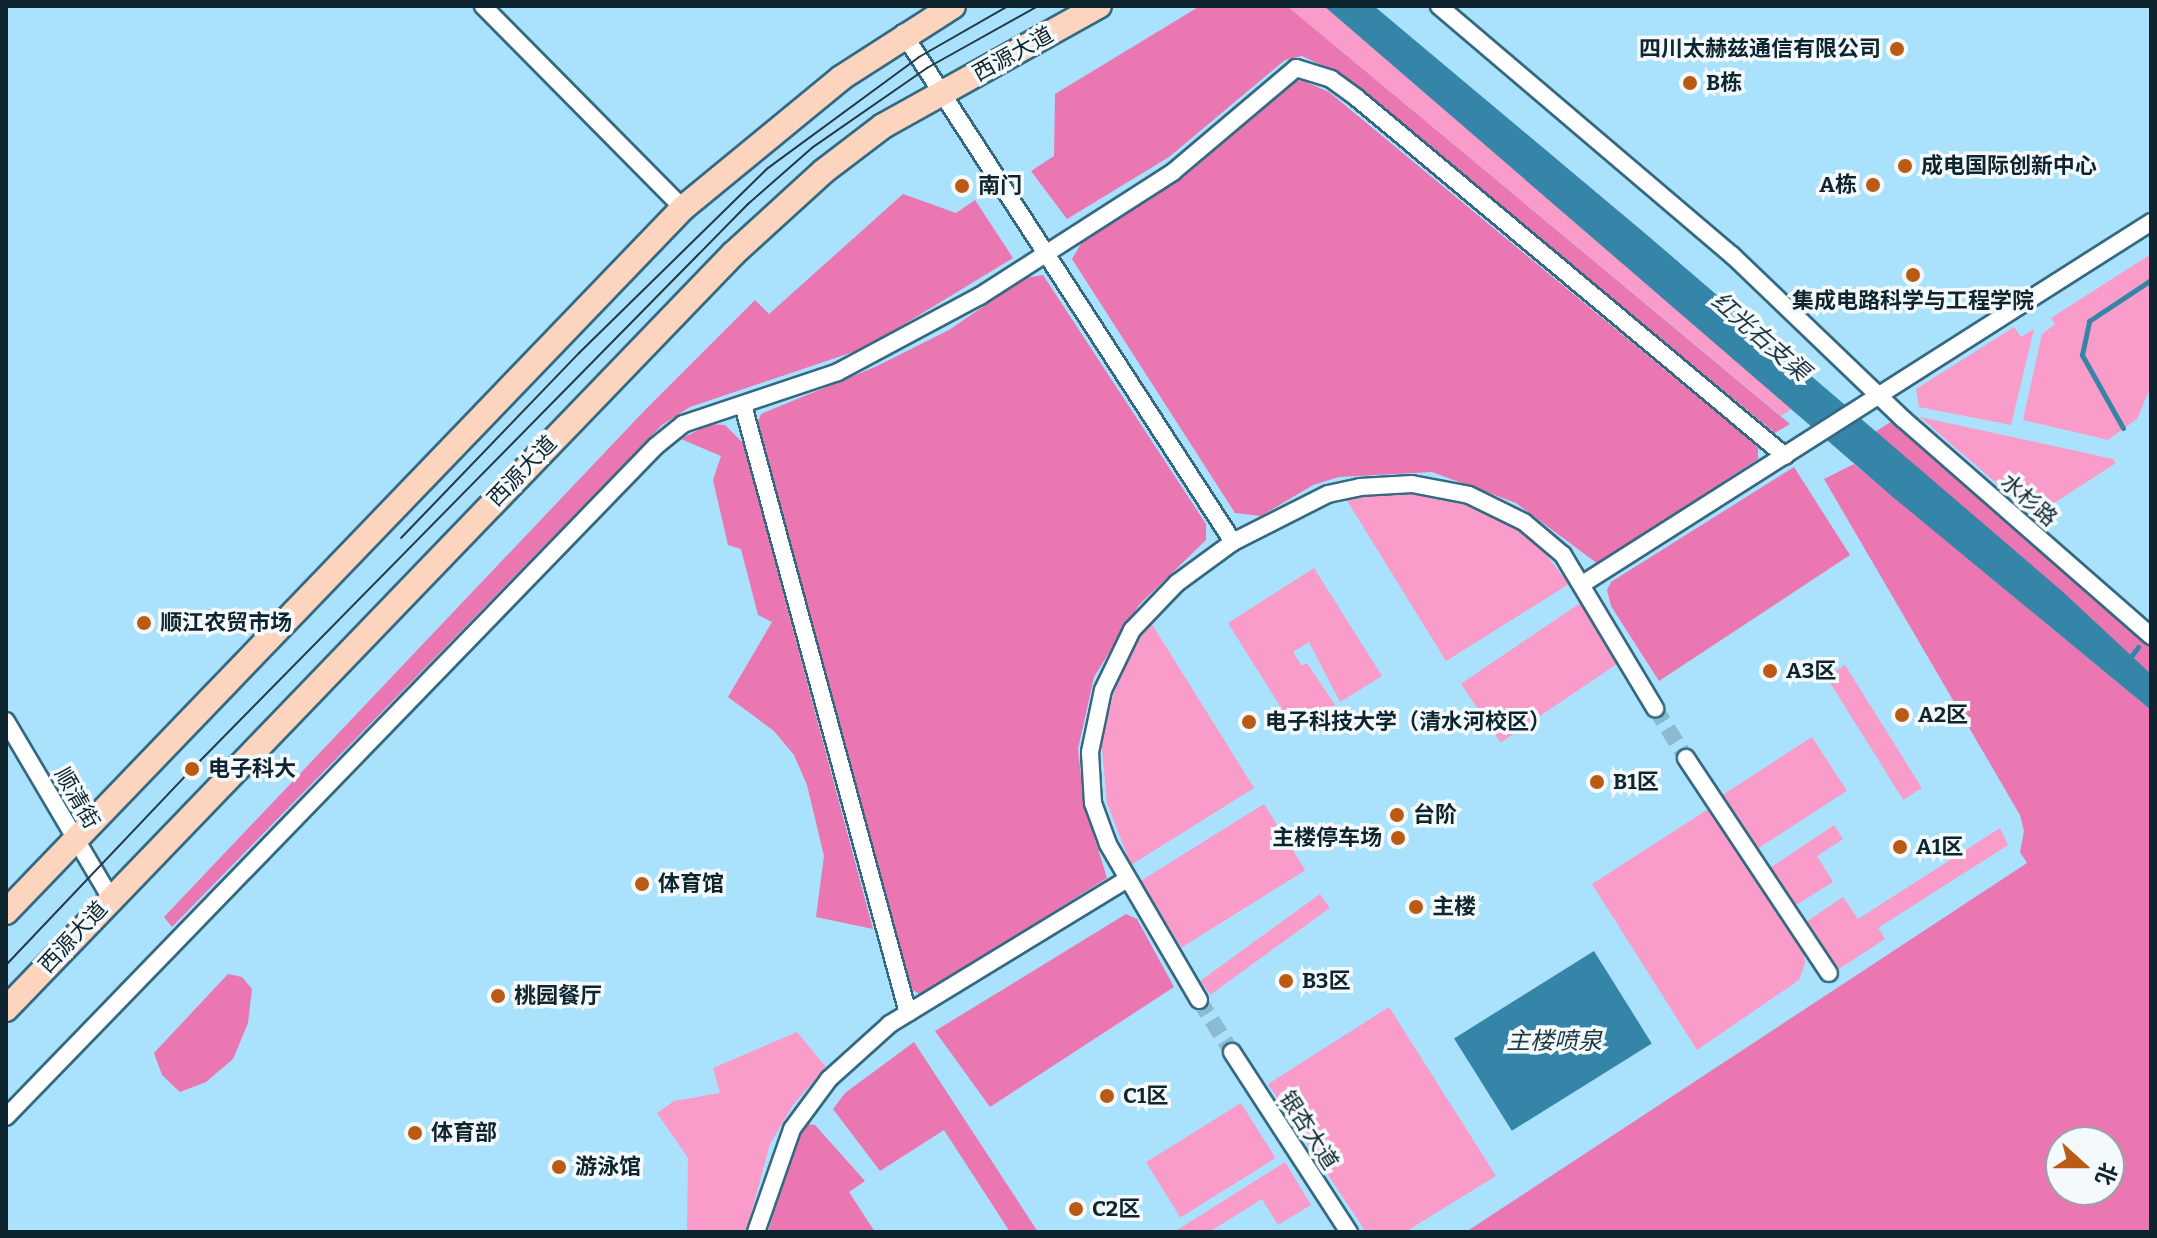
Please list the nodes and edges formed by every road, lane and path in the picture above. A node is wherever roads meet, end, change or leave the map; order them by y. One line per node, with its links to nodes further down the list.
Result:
1 (483, 6): 7 (street)
2 (953, 6): 5 (main road)
3 (1099, 6): 6 (main road, 西源大道)
4 (1439, 6): 10 (street, 水杉路)
5 (903, 33): 6 (street); 7 (main road)
6 (943, 92): 9 (street); 21 (main road, 西源大道)
7 (683, 208): 19 (main road)
8 (2151, 222): 10 (street)
9 (1047, 253): 11 (street); 12 (street); 13 (street)
10 (1879, 394): 12 (street); 15 (street, 水杉路)
11 (743, 405): 26 (street); 28 (street)
12 (1785, 456): 14 (street)
13 (1233, 542): 14 (street); 20 (street)
14 (1584, 583): 16 (street)
15 (2151, 636)
16 (1655, 708)
17 (6, 721): 19 (street, 顺清街)
18 (1686, 758): 23 (street)
19 (74, 837): 21 (street, 顺清街); 22 (main road)
20 (1126, 880): 24 (street); 26 (street)
21 (110, 897): 25 (main road, 西源大道)
22 (6, 912)
23 (1829, 973)
24 (1199, 1000)
25 (6, 1009)
26 (908, 1013): 29 (street)
27 (1232, 1052): 30 (street, 银杏大道)
28 (6, 1117)
29 (756, 1232)
30 (1349, 1232)

